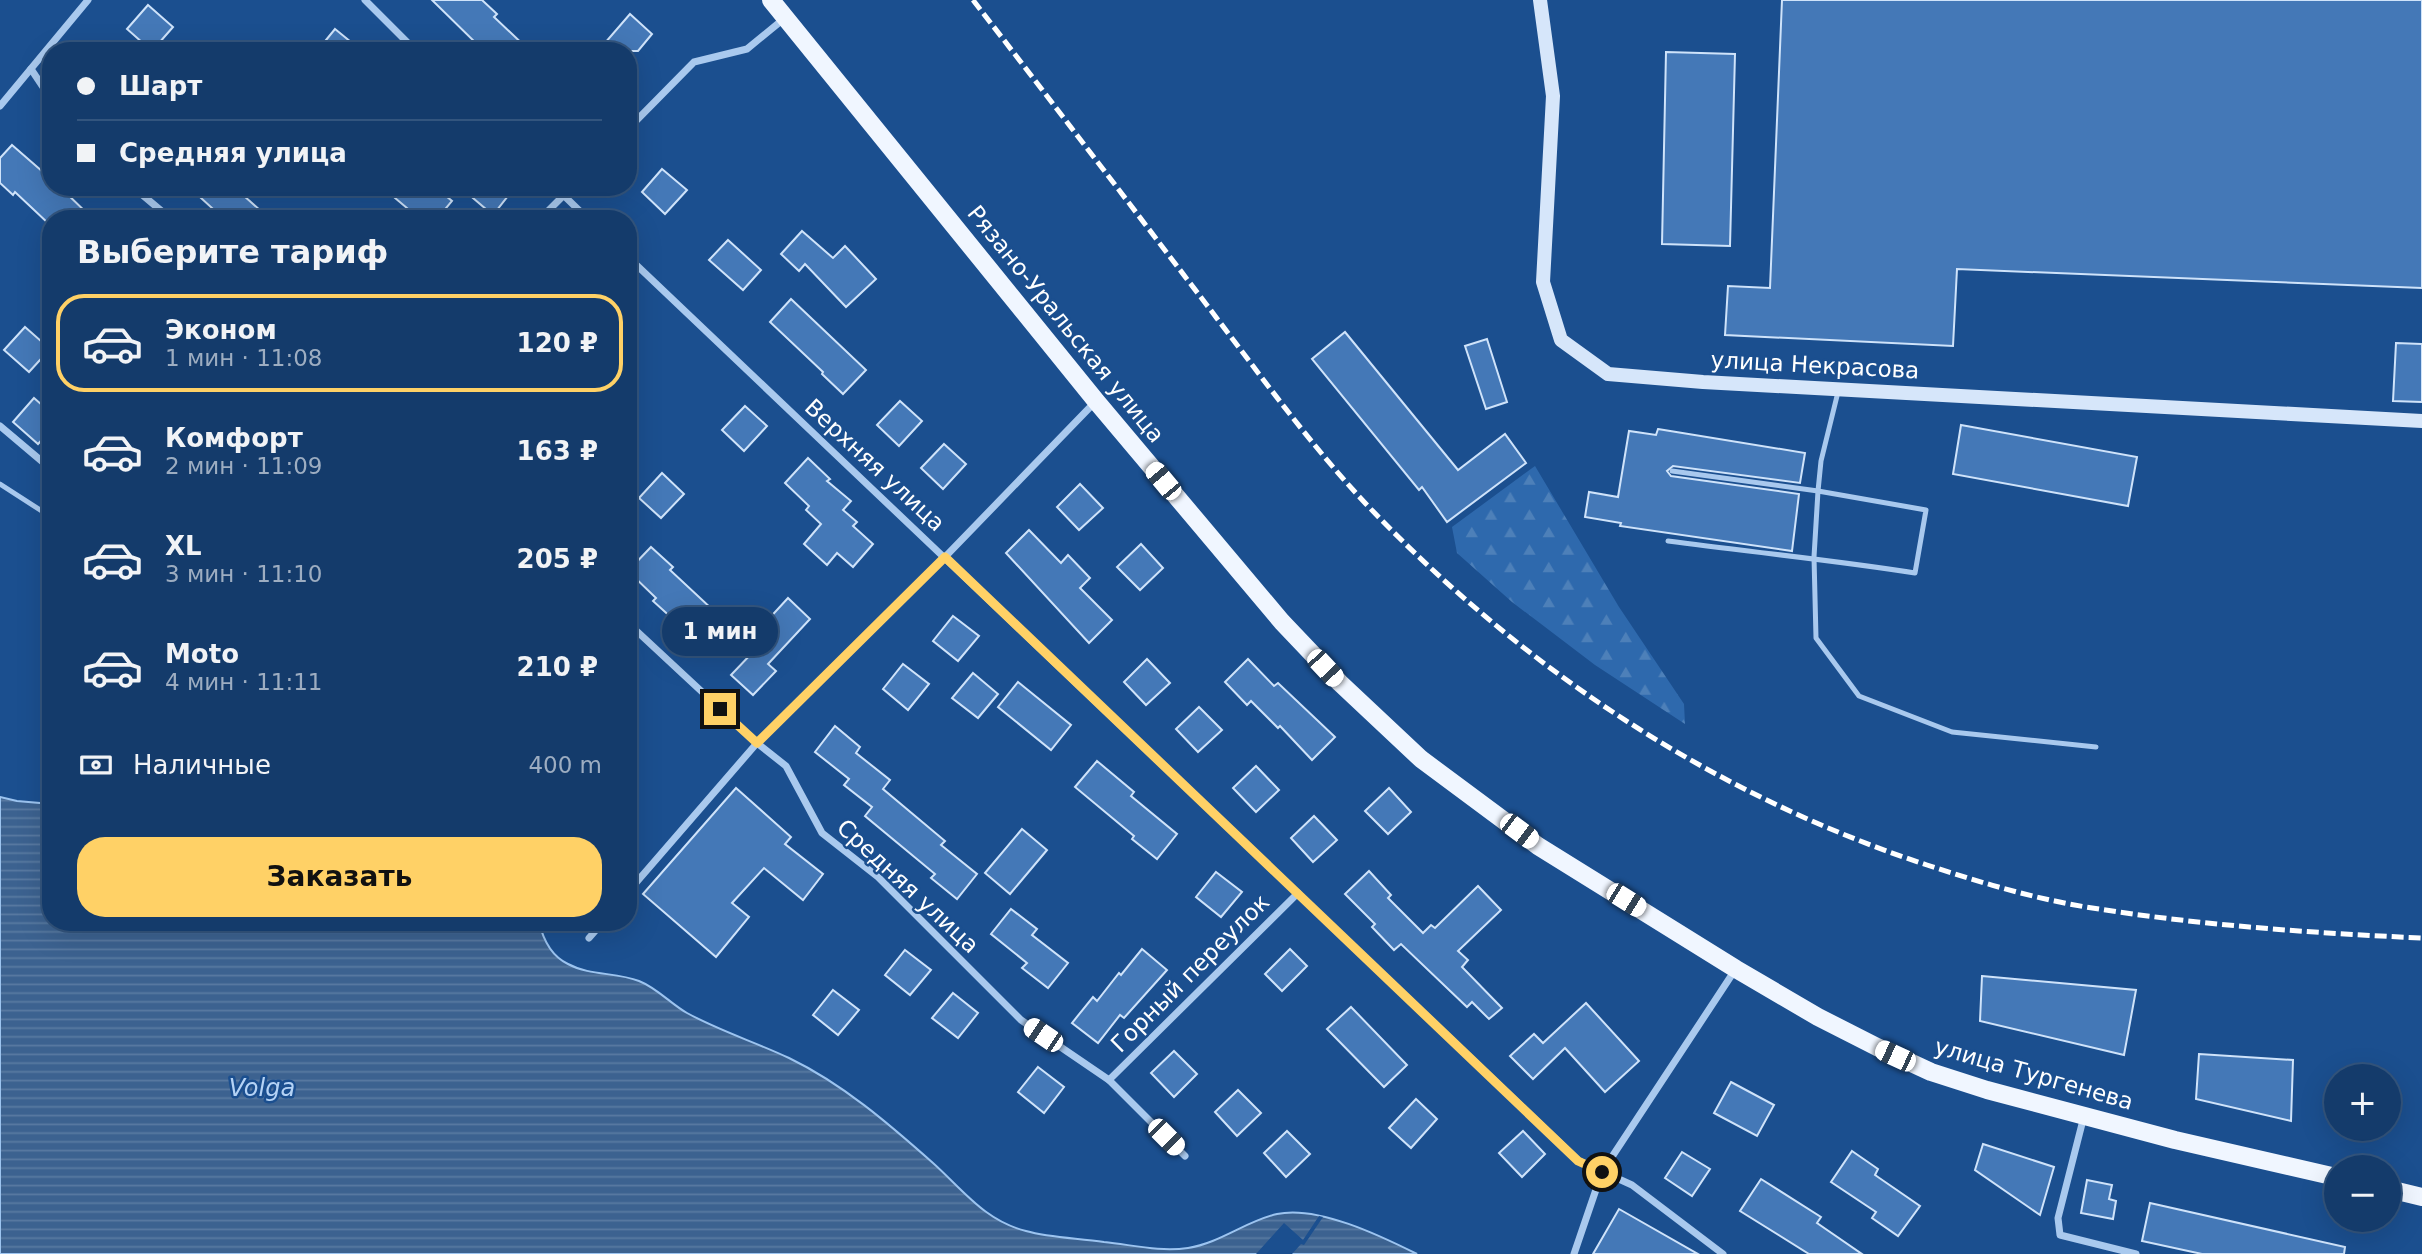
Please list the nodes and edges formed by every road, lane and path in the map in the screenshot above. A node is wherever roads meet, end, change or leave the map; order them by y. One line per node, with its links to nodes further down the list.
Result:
1 (88, 0): 6 (street)
2 (365, 0): 7 (street)
3 (771, 0): 5 (main road, Рязано-Уральская улица)
4 (1539, 0): 19 (street, улица Некрасова)
5 (786, 18): 12 (street); 20 (main road, Рязано-Уральская улица)
6 (53, 42)
7 (407, 42)
8 (42, 56): 9 (street)
9 (31, 69): 10 (street); 11 (street)
10 (42, 86)
11 (0, 106)
12 (637, 121)
13 (143, 196): 15 (street)
14 (564, 196): 16 (street); 17 (street)
15 (160, 210)
16 (549, 210)
17 (579, 210)
18 (637, 266): 29 (street, Верхняя улица)
19 (1839, 388): 21 (street, улица Некрасова); 26 (lane)
20 (1096, 401): 29 (street); 38 (main road, Рязано-Уральская улица)
21 (2422, 421)
22 (0, 426): 23 (street)
23 (42, 461)
24 (1672, 471): 26 (lane)
25 (0, 484): 27 (lane)
26 (1818, 491): 30 (lane); 30 (lane)
27 (42, 511)
28 (1668, 541): 30 (lane)
29 (945, 557): 32 (street); 35 (street, Верхняя улица)
30 (1814, 557): 33 (lane)
31 (637, 631): 32 (street, Средняя улица)
32 (757, 743): 34 (street); 39 (street, Средняя улица)
33 (2096, 747)
34 (637, 882)
35 (1297, 893): 39 (street, Горный переулок); 42 (street, Верхняя улица)
36 (595, 931): 37 (street)
37 (589, 938)
38 (1736, 969): 40 (main road, улица Тургенева); 42 (street)
39 (1109, 1080): 41 (street, Средняя улица)
40 (2084, 1116): 43 (main road, улица Тургенева); 48 (street)
41 (1185, 1156)
42 (1602, 1172): 46 (street); 47 (street, Верхняя улица)
43 (2324, 1174)
44 (2401, 1192): 45 (main road)
45 (2422, 1197)
46 (1574, 1254)
47 (1724, 1254)
48 (2136, 1254)

